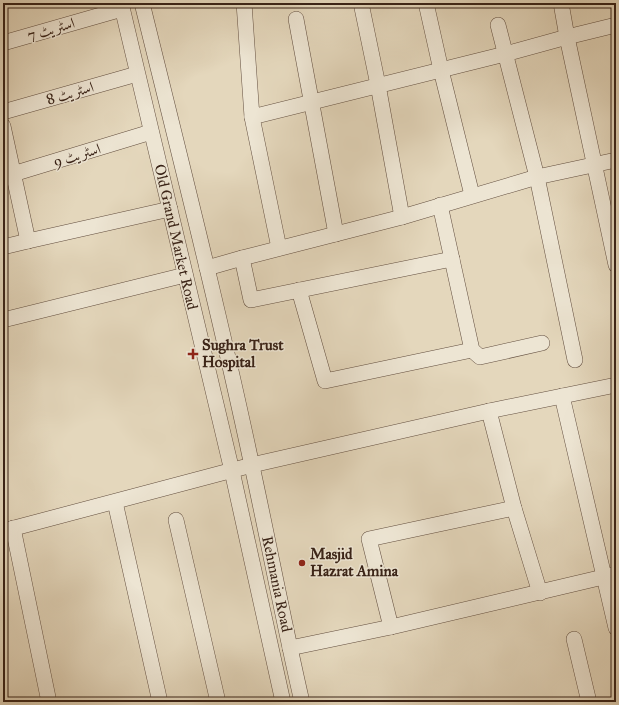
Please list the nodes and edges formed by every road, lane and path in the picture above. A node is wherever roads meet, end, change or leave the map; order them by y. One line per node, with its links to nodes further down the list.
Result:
1 (142, 3): 36 (street, Old Grand Market Road)
2 (244, 3): 18 (street)
3 (361, 3): 15 (street)
4 (426, 3): 13 (street)
5 (562, 3): 10 (street)
6 (122, 6): 11 (street, اسٹریٹ 7); 14 (street, Old Grand Market Road)
7 (296, 19): 16 (street)
8 (498, 25): 12 (street)
9 (616, 25): 10 (street)
10 (566, 36): 12 (street); 22 (street)
11 (3, 43)
12 (505, 54): 13 (street); 24 (street)
13 (441, 70): 15 (street); 25 (street)
14 (137, 74): 17 (street, اسٹریٹ 8); 20 (street, Old Grand Market Road)
15 (378, 85): 16 (street); 28 (street)
16 (311, 102): 18 (street); 29 (street)
17 (3, 112)
18 (252, 117): 32 (street)
19 (3, 126): 23 (street)
20 (151, 132): 23 (street, اسٹریٹ 9); 27 (street, Old Grand Market Road)
21 (616, 160): 22 (street)
22 (594, 164): 24 (street); 35 (street)
23 (9, 176): 30 (street)
24 (537, 177): 25 (street); 42 (street)
25 (472, 195): 26 (street)
26 (440, 205): 28 (street); 34 (street)
27 (170, 209): 30 (street); 37 (street, Old Grand Market Road)
28 (402, 217): 29 (street)
29 (336, 234): 32 (street)
30 (28, 241): 31 (street)
31 (3, 248)
32 (279, 248): 33 (street)
33 (242, 258): 36 (street); 38 (street)
34 (452, 259): 38 (street); 41 (street)
35 (616, 265)
36 (207, 268): 46 (street, Old Grand Market Road)
37 (185, 275): 39 (street); 47 (street, Old Grand Market Road)
38 (299, 290): 41 (street)
39 (3, 320)
40 (542, 343): 41 (street)
41 (472, 350)
42 (575, 360)
43 (616, 385): 44 (street)
44 (562, 396): 45 (street); 52 (street)
45 (489, 411): 46 (street); 49 (street)
46 (252, 465): 47 (street); 57 (street, Rehmania Road)
47 (232, 471): 48 (street); 61 (street, Rehmania Road)
48 (115, 502): 51 (street); 59 (street)
49 (514, 508): 53 (street); 54 (street)
50 (176, 520): 60 (street)
51 (8, 529): 58 (street)
52 (610, 575): 53 (street); 55 (street)
53 (540, 593): 54 (street)
54 (391, 627): 57 (street)
55 (616, 628)
56 (574, 639): 63 (street)
57 (290, 648): 62 (street, Rehmania Road)
58 (49, 702)
59 (160, 702)
60 (218, 702)
61 (283, 702)
62 (302, 702)
63 (589, 702)

